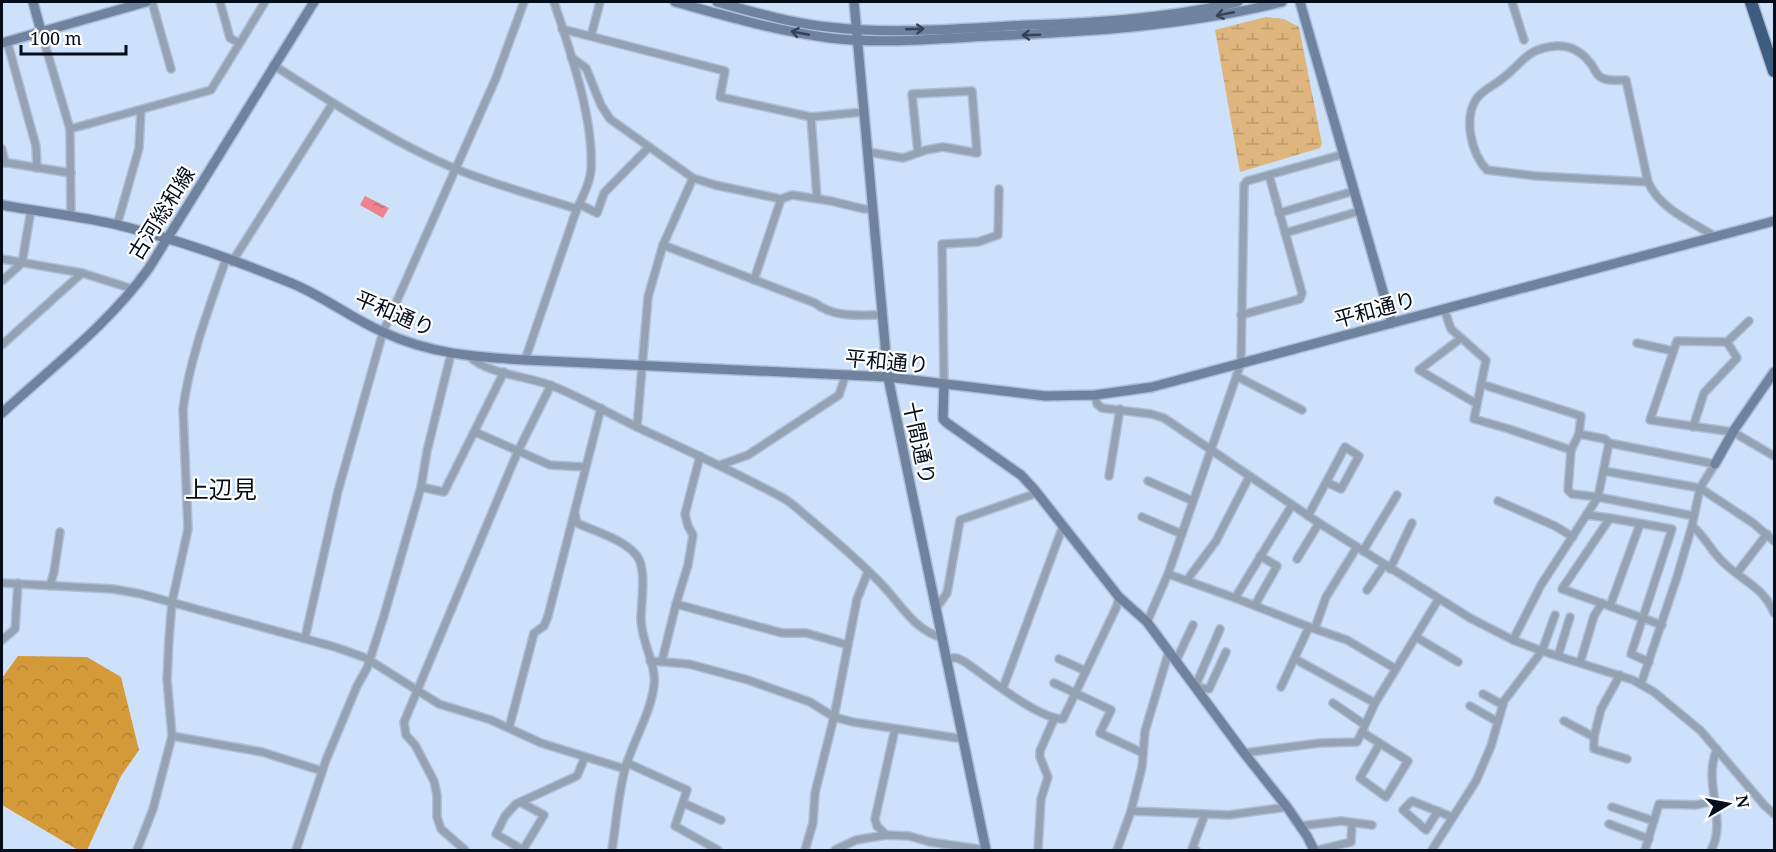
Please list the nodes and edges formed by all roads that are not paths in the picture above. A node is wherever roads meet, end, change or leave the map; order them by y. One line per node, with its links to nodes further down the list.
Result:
1 (33, 2): 20 (street)
2 (146, 2): 20 (street)
3 (152, 2): 28 (street)
4 (220, 2): 25 (street)
5 (265, 2): 25 (street)
6 (314, 2): 27 (street, 古河総和線)
7 (525, 2): 42 (street)
8 (554, 2): 18 (street)
9 (600, 2): 21 (street)
10 (675, 2): 22 (street, one-way to 10)
11 (717, 2): 19 (street)
12 (854, 2): 19 (street, 十間通り)
13 (1238, 2): 19 (street, one-way to 13)
14 (1282, 2): 22 (street, one-way to 22)
15 (1300, 2): 39 (street)
16 (1512, 2): 23 (street)
17 (1751, 2): 29 (highway)
18 (562, 29): 21 (street); 26 (street)
19 (856, 30): 22 (street, 十間通り)
20 (41, 31): 24 (street); 34 (street)
21 (591, 36): 33 (street)
22 (858, 40): 32 (street, 十間通り)
23 (1524, 40)
24 (4, 42): 41 (street)
25 (239, 43): 31 (street)
26 (571, 57): 35 (street); 52 (street)
27 (273, 65): 30 (street); 62 (street, 古河総和線)
28 (171, 69)
29 (1774, 71)
30 (333, 103): 42 (street); 65 (street)
31 (141, 110): 34 (street); 59 (street)
32 (864, 112): 33 (street); 37 (street, 十間通り)
33 (811, 117): 49 (street)
34 (70, 129): 43 (street)
35 (649, 147): 45 (street); 52 (street)
36 (2, 149): 40 (street)
37 (867, 152): 38 (street); 53 (street, 十間通り)
38 (918, 153): 38 (street)
39 (1344, 154): 44 (street); 48 (street)
40 (3, 162): 41 (street)
41 (37, 168): 43 (street)
42 (455, 169): 52 (street); 76 (street)
43 (71, 173): 57 (street)
44 (1269, 175): 56 (street); 73 (street)
45 (693, 178): 50 (street); 63 (street)
46 (1648, 182): 46 (street); 61 (street)
47 (999, 189): 92 (street)
48 (1354, 191): 55 (street); 56 (street)
49 (817, 198): 50 (street); 53 (street)
50 (781, 199): 68 (street)
51 (2, 205): 54 (street, 平和通り)
52 (578, 207): 84 (street)
53 (873, 209): 72 (street, 十間通り)
54 (31, 210): 57 (street, 平和通り); 66 (street)
55 (1360, 211): 60 (street); 75 (street)
56 (1280, 213): 60 (street)
57 (71, 216): 59 (street, 平和通り)
58 (1774, 221): 61 (street, 平和通り)
59 (117, 225): 62 (street, 平和通り)
60 (1285, 233): 73 (street)
61 (1716, 237): 71 (street, 平和通り)
62 (166, 239): 65 (street, 平和通り); 70 (street, 古河総和線)
63 (663, 245): 68 (street); 86 (street)
64 (2, 259): 66 (street)
65 (229, 260): 76 (street, 平和通り); 160 (street)
66 (22, 262): 67 (street); 69 (street)
67 (82, 273): 70 (street); 80 (street)
68 (754, 280): 72 (street)
69 (2, 281)
70 (133, 289): 100 (street, 古河総和線)
71 (1444, 309): 75 (street, 平和通り); 77 (street)
72 (882, 315): 90 (street, 十間通り)
73 (1241, 315): 85 (street)
74 (1749, 321): 78 (street)
75 (1392, 323): 85 (street, 平和通り)
76 (383, 332): 82 (street, 平和通り); 175 (street)
77 (1460, 339): 93 (street); 96 (street)
78 (1727, 342): 81 (street); 102 (street)
79 (1637, 343): 81 (street)
80 (2, 345)
81 (1673, 351): 102 (street)
82 (451, 354): 83 (street, 平和通り); 120 (street)
83 (470, 357): 84 (street, 平和通り); 87 (street)
84 (525, 360): 86 (street, 平和通り)
85 (1241, 363): 91 (street); 95 (street, 平和通り)
86 (643, 365): 89 (street, 平和通り); 101 (street)
87 (504, 372): 94 (street); 103 (street)
88 (1774, 372): 104 (street)
89 (846, 374): 90 (street, 平和通り); 113 (street)
90 (888, 377): 92 (street, 平和通り); 164 (street, 十間通り)
91 (1238, 377): 99 (street); 109 (street)
92 (944, 384): 95 (street, 平和通り); 122 (street)
93 (1481, 384): 96 (street); 105 (street)
94 (552, 385): 97 (street); 108 (street)
95 (1095, 395): 98 (street)
96 (1477, 404): 107 (street)
97 (601, 408): 101 (street); 114 (street)
98 (1119, 409): 109 (street); 116 (street)
99 (1302, 410)
100 (2, 413)
101 (637, 427): 110 (street)
102 (1693, 427): 104 (street)
103 (475, 432): 108 (street); 120 (street)
104 (1733, 432): 111 (street); 112 (street)
105 (1579, 434): 106 (street); 107 (street)
106 (1609, 443): 112 (street); 115 (street)
107 (1571, 450): 124 (street)
108 (518, 452): 114 (street); 202 (street)
109 (1211, 452): 117 (street); 125 (street)
110 (700, 456): 113 (street); 161 (street)
111 (1774, 456)
112 (1715, 464): 121 (street)
113 (720, 465): 148 (street)
114 (585, 467): 128 (street)
115 (1604, 471): 121 (street); 124 (street)
116 (1109, 476)
117 (1249, 477): 127 (street); 151 (street)
118 (1148, 481): 125 (street)
119 (1326, 482): 119 (street); 130 (street)
120 (421, 487): 187 (street)
121 (1700, 488): 131 (street); 141 (street)
122 (1037, 493): 137 (street); 164 (street)
123 (1396, 495): 144 (street)
124 (1598, 497): 129 (street); 131 (street)
125 (1193, 501): 140 (street)
126 (1498, 501): 142 (street)
127 (1292, 506): 130 (street); 145 (street)
128 (575, 514): 188 (street); 213 (street)
129 (1587, 515): 133 (street); 142 (street)
130 (1308, 516): 134 (street)
131 (1694, 516): 138 (street)
132 (1142, 517): 140 (street)
133 (1610, 518): 136 (street); 162 (street)
134 (1319, 524): 144 (street); 146 (street)
135 (1412, 524): 147 (street)
136 (1640, 524): 162 (street); 168 (street)
137 (1063, 526): 156 (street); 201 (street)
138 (1692, 526): 150 (street); 170 (street)
139 (60, 532): 154 (street)
140 (1182, 534): 149 (street)
141 (1767, 534): 143 (street); 150 (street)
142 (1573, 537): 178 (street)
143 (1774, 541)
144 (1360, 549): 147 (street); 172 (street)
145 (1260, 556): 157 (street); 163 (street)
146 (1297, 559)
147 (1387, 567): 155 (street); 159 (street)
148 (868, 572): 176 (street); 179 (street)
149 (1168, 573): 151 (street); 169 (street)
150 (1737, 573): 158 (street)
151 (1187, 580): 157 (street)
152 (2, 583): 153 (street)
153 (18, 583): 154 (street); 177 (street)
154 (50, 586): 160 (street)
155 (1367, 590)
156 (1119, 597): 169 (street); 195 (street)
157 (1235, 598): 163 (street)
158 (1772, 599): 165 (street)
159 (1438, 600): 174 (street); 178 (street)
160 (172, 602): 175 (street); 216 (street)
161 (676, 604): 179 (street); 189 (street)
162 (1606, 604): 168 (street); 193 (street)
163 (1255, 605): 172 (street)
164 (937, 607): 176 (street, 十間通り)
165 (1774, 613)
166 (1555, 615): 181 (street)
167 (1570, 617): 183 (street)
168 (1643, 617): 170 (street); 192 (street)
169 (1147, 622): 180 (street)
170 (1662, 625): 192 (street)
171 (1193, 626): 190 (street)
172 (1312, 627): 186 (street); 194 (street)
173 (1220, 629): 199 (street)
174 (1416, 637): 191 (street); 194 (street)
175 (305, 638): 187 (street)
176 (943, 638): 184 (street, 十間通り)
177 (2, 640)
178 (1513, 640): 181 (street)
179 (848, 645): 209 (street)
180 (1169, 651): 190 (street); 221 (street)
181 (1542, 651): 183 (street); 207 (street)
182 (1226, 652): 199 (street)
183 (1558, 656): 193 (street)
184 (947, 658): 201 (street); 218 (street, 十間通り)
185 (1059, 659): 195 (street)
186 (1295, 659): 200 (street); 206 (street)
187 (369, 660): 202 (street); 226 (street)
188 (650, 661): 189 (street); 225 (street)
189 (662, 661): 209 (street)
190 (1176, 661): 199 (street)
191 (1458, 662)
192 (1649, 662): 198 (street)
193 (1580, 663): 196 (street)
194 (1396, 669): 206 (street)
195 (1086, 670): 203 (street)
196 (1620, 675): 198 (street); 217 (street)
197 (1054, 683): 203 (street)
198 (1641, 684): 220 (street)
199 (1195, 687): 222 (street)
200 (1281, 687)
201 (1003, 688): 210 (street)
202 (417, 690): 213 (street); 247 (street)
203 (1076, 693): 210 (street); 221 (street)
204 (1484, 694): 207 (street)
205 (1333, 703): 214 (street)
206 (1375, 703): 214 (street)
207 (1503, 705): 212 (street)
208 (1470, 706): 212 (street)
209 (834, 717): 215 (street); 250 (street)
210 (1054, 719): 253 (street)
211 (1564, 721): 217 (street)
212 (1498, 722): 236 (street)
213 (509, 728): 223 (street)
214 (1364, 728): 219 (street); 222 (street)
215 (895, 729): 218 (street); 243 (street)
216 (172, 736): 226 (street); 245 (street)
217 (1594, 737): 224 (street)
218 (963, 739): 252 (street, 十間通り)
219 (1380, 742): 219 (street)
220 (1717, 749): 227 (street); 234 (street)
221 (1143, 753): 232 (street)
222 (1244, 753): 230 (street)
223 (585, 757): 225 (street); 228 (street)
224 (1627, 759)
225 (626, 766): 229 (street); 248 (street)
226 (322, 771): 246 (street)
227 (1713, 801): 238 (street); 259 (street)
228 (520, 802): 228 (street)
229 (683, 803): 237 (street); 249 (street)
230 (1287, 807): 235 (street); 242 (street)
231 (1612, 807): 238 (street)
232 (1131, 811): 235 (street); 254 (street)
233 (1438, 811): 233 (street); 236 (street)
234 (1774, 813)
235 (1205, 814): 255 (street)
236 (1452, 817): 257 (street)
237 (721, 820)
238 (1654, 821): 244 (street)
239 (1352, 822): 241 (street); 242 (street); 256 (street)
240 (1609, 824): 244 (street)
241 (1372, 825)
242 (1300, 826): 256 (street)
243 (886, 835): 251 (street); 252 (street)
244 (1649, 839): 258 (street)
245 (137, 850)
246 (296, 850)
247 (465, 850)
248 (612, 850)
249 (718, 850)
250 (805, 850)
251 (835, 850)
252 (986, 850)
253 (1038, 850)
254 (1118, 850)
255 (1196, 850)
256 (1316, 850)
257 (1432, 850)
258 (1645, 850)
259 (1711, 850)

